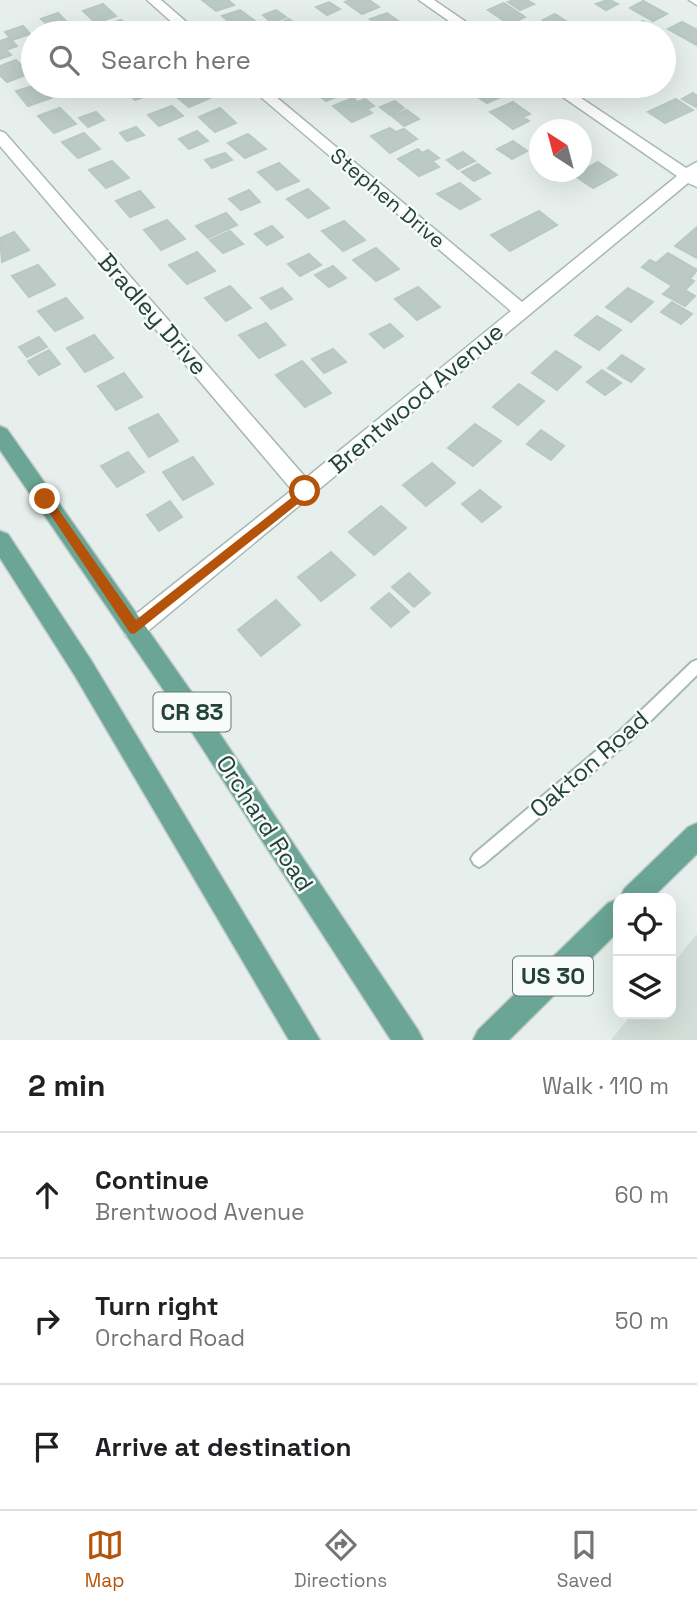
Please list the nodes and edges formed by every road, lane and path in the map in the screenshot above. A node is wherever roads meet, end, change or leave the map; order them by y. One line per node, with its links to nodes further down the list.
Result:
1 (153, 0): 3 (street)
2 (425, 0): 4 (street)
3 (178, 21)
4 (457, 21)
5 (269, 98): 9 (street, Stephen Drive)
6 (573, 98): 8 (street)
7 (0, 136): 11 (street, Bradley Drive)
8 (693, 175): 9 (street, Brentwood Avenue)
9 (521, 310): 11 (street, Brentwood Avenue)
10 (0, 434): 13 (main road, Orchard Road / CR 83)
11 (305, 491): 13 (street, Brentwood Avenue)
12 (0, 540): 19 (main road, CR 83)
13 (134, 629): 20 (main road, Orchard Road / CR 83)
14 (697, 666): 16 (lane, Oakton Road)
15 (697, 836): 17 (main road)
16 (479, 859)
17 (638, 893)
18 (613, 918): 21 (main road, US 30)
19 (305, 1040)
20 (408, 1040)
21 (488, 1040)

